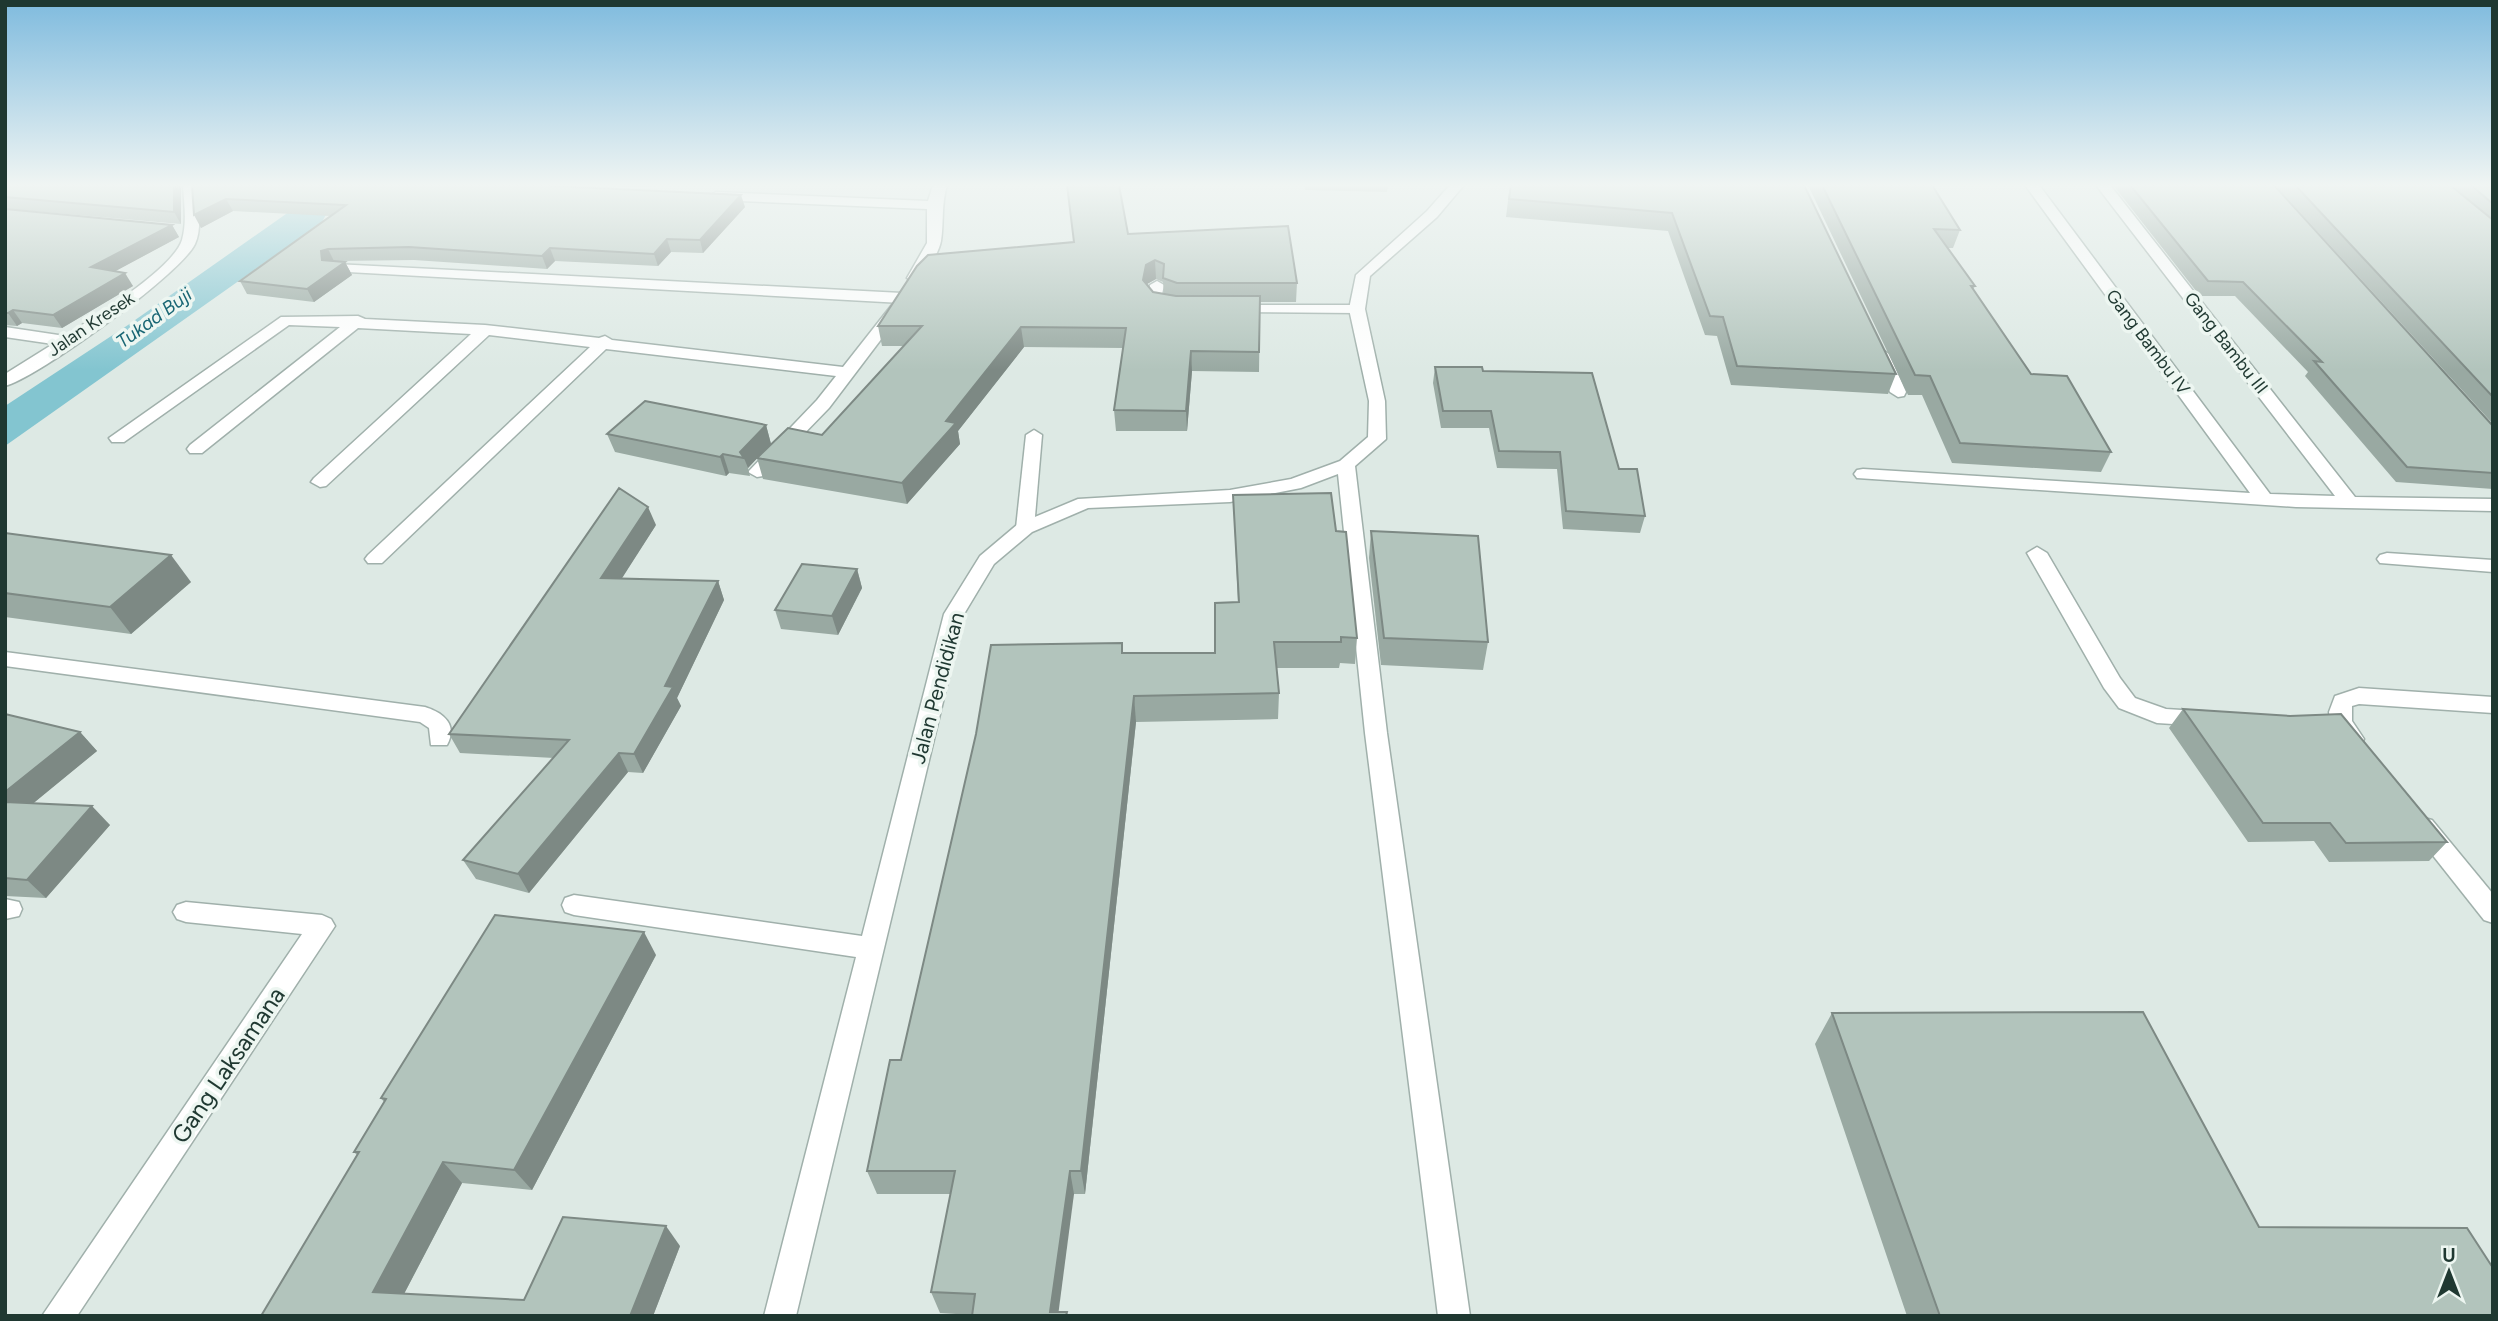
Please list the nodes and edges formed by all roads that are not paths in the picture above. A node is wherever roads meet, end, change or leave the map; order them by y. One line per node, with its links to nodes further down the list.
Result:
1 (182, 247): 15 (street, Jalan Kresek)
2 (932, 247): 8 (street)
3 (1395, 247): 11 (street, Jalan Pendidikan)
4 (2078, 247): 28 (street, Gang Bambu IV)
5 (2151, 247): 29 (street, Gang Bambu III)
6 (335, 268): 8 (street)
7 (1157, 285): 9 (lane)
8 (902, 298): 18 (street)
9 (1190, 309)
10 (1216, 309): 11 (lane)
11 (1357, 309): 24 (street, Jalan Pendidikan)
12 (358, 321): 13 (street); 22 (street); 23 (street)
13 (485, 330): 16 (street); 27 (street)
14 (5, 332): 15 (street)
15 (66, 341): 19 (street, Jalan Kresek)
16 (605, 341): 18 (street); 33 (street)
17 (1875, 343): 20 (street)
18 (848, 372): 25 (street)
19 (5, 381)
20 (1898, 392)
21 (1034, 435): 31 (lane)
22 (118, 438)
23 (196, 449)
24 (1346, 465): 31 (street, Jalan Pendidikan); 50 (street)
25 (757, 472)
26 (1863, 474): 28 (street)
27 (320, 482)
28 (2264, 499): 29 (street)
29 (2348, 500): 30 (street)
30 (2493, 505)
31 (1025, 528): 47 (street, Jalan Pendidikan)
32 (2037, 553): 38 (street)
33 (375, 559)
34 (2387, 559): 35 (street)
35 (2493, 566)
36 (5, 659): 41 (street)
37 (2493, 705): 40 (street)
38 (2232, 719)
39 (2313, 722): 40 (street)
40 (2340, 722): 42 (street)
41 (439, 739)
42 (2366, 754)
43 (2408, 807): 46 (street)
44 (574, 905): 47 (street)
45 (187, 912): 48 (street, Gang Laksamana)
46 (2493, 913)
47 (872, 948): 49 (street, Jalan Pendidikan)
48 (58, 1316)
49 (780, 1316)
50 (1454, 1316)

